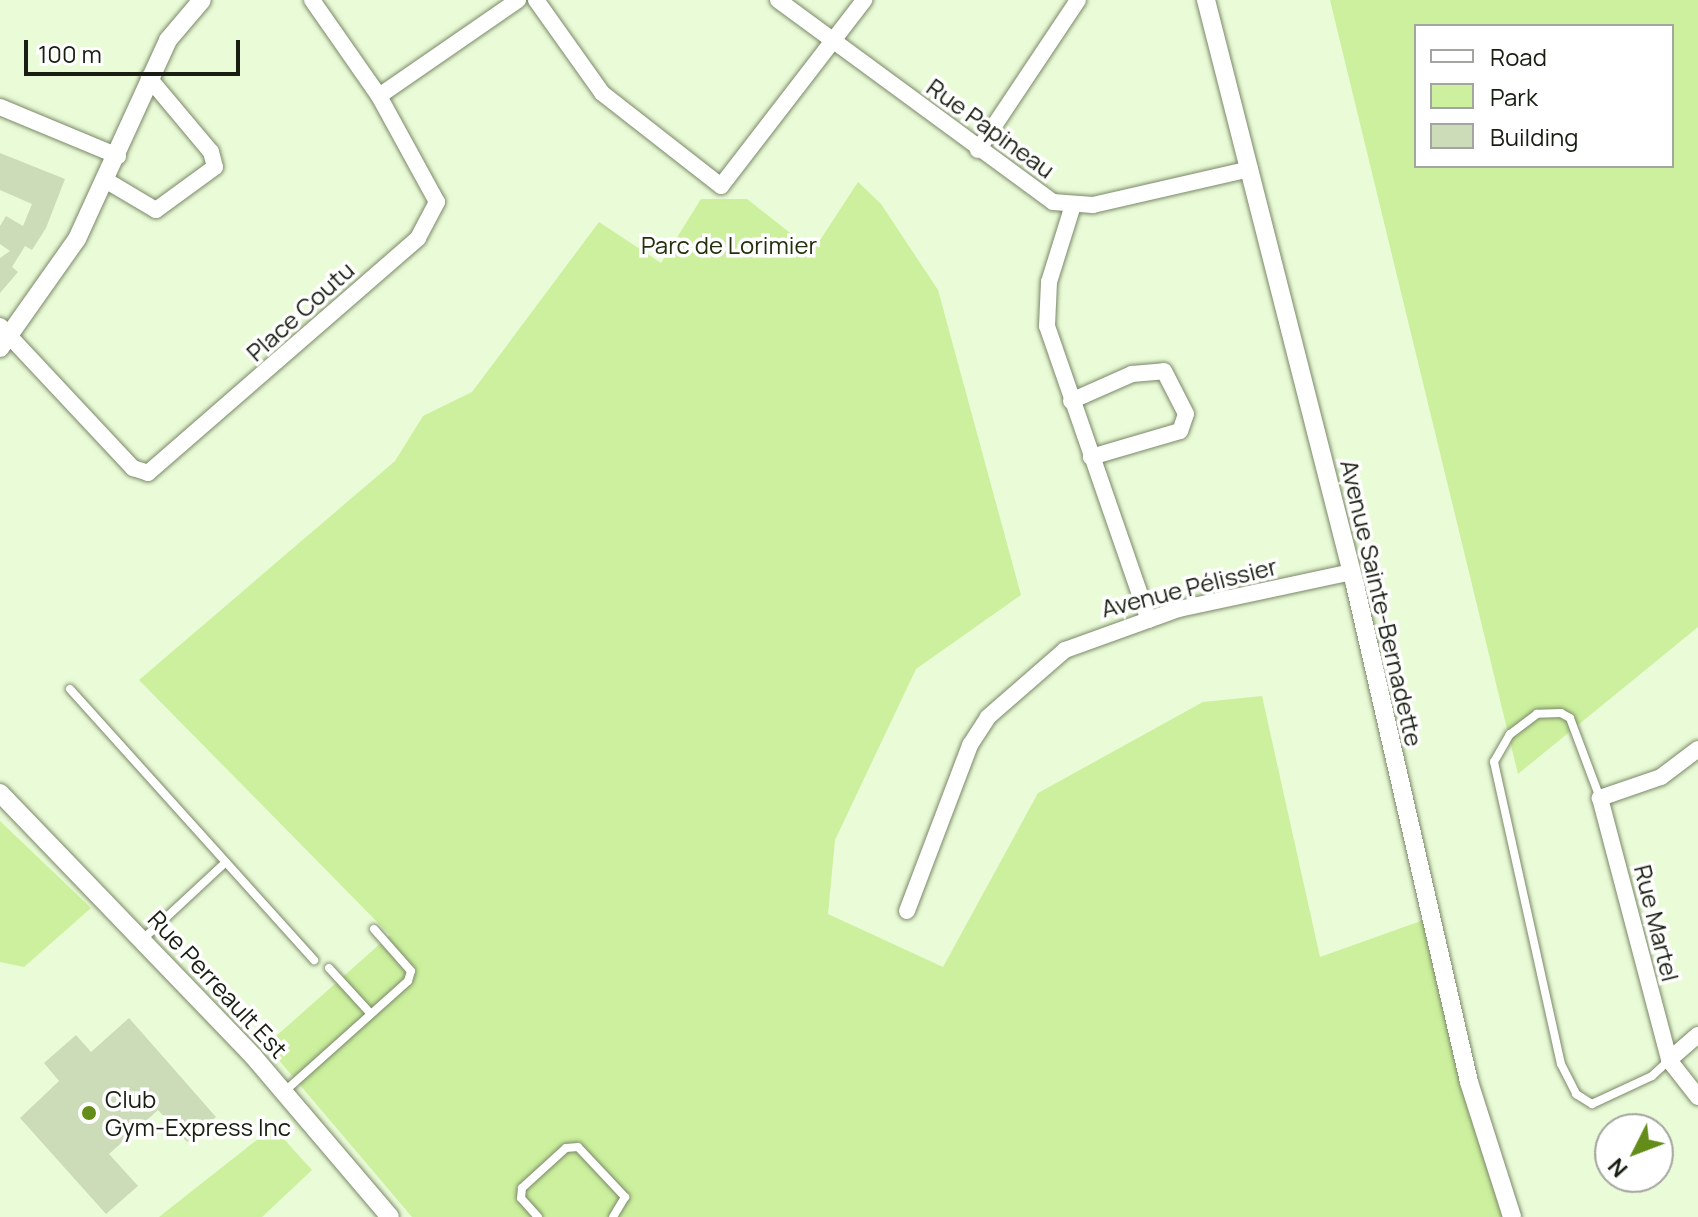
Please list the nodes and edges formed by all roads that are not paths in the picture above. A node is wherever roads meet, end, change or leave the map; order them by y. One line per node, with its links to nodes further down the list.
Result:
1 (202, 0): 10 (street)
2 (312, 0): 11 (street, Place Coutu)
3 (518, 0): 11 (street)
4 (536, 0): 9 (street)
5 (778, 0): 9 (street, Rue Papineau)
6 (864, 0): 9 (street)
7 (1078, 0): 13 (street)
8 (1206, 0): 15 (street, Avenue Sainte-Bernadette)
9 (830, 40): 13 (street, Rue Papineau)
10 (149, 78): 14 (street); 16 (street)
11 (379, 96): 18 (street, Place Coutu)
12 (0, 107): 14 (street)
13 (978, 150): 17 (street, Rue Papineau)
14 (118, 156): 16 (street)
15 (1250, 169): 17 (street); 21 (street, Avenue Sainte-Bernadette)
16 (107, 181): 18 (street)
17 (1073, 205): 19 (street)
18 (4, 337)
19 (1071, 401): 20 (street); 20 (street)
20 (1091, 457): 22 (street)
21 (1351, 572): 22 (street, Avenue Pélissier); 41 (street, Avenue Sainte-Bernadette)
22 (1149, 620): 28 (street, Avenue Pélissier)
23 (70, 689): 27 (lane)
24 (1698, 749): 26 (street)
25 (0, 793): 30 (street, Rue Perreault Est)
26 (1600, 798): 35 (street, Rue Martel); 35 (lane)
27 (226, 862): 30 (lane); 31 (lane)
28 (907, 911)
29 (374, 929): 33 (lane)
30 (143, 939): 36 (street, Rue Perreault Est)
31 (314, 960)
32 (329, 968): 33 (lane)
33 (371, 1014): 36 (lane)
34 (1698, 1035): 35 (street)
35 (1669, 1060): 37 (street, Rue Martel)
36 (285, 1091): 38 (street, Rue Perreault Est)
37 (1698, 1097)
38 (390, 1217)
39 (538, 1217): 40 (lane)
40 (613, 1217)
41 (1512, 1217)

